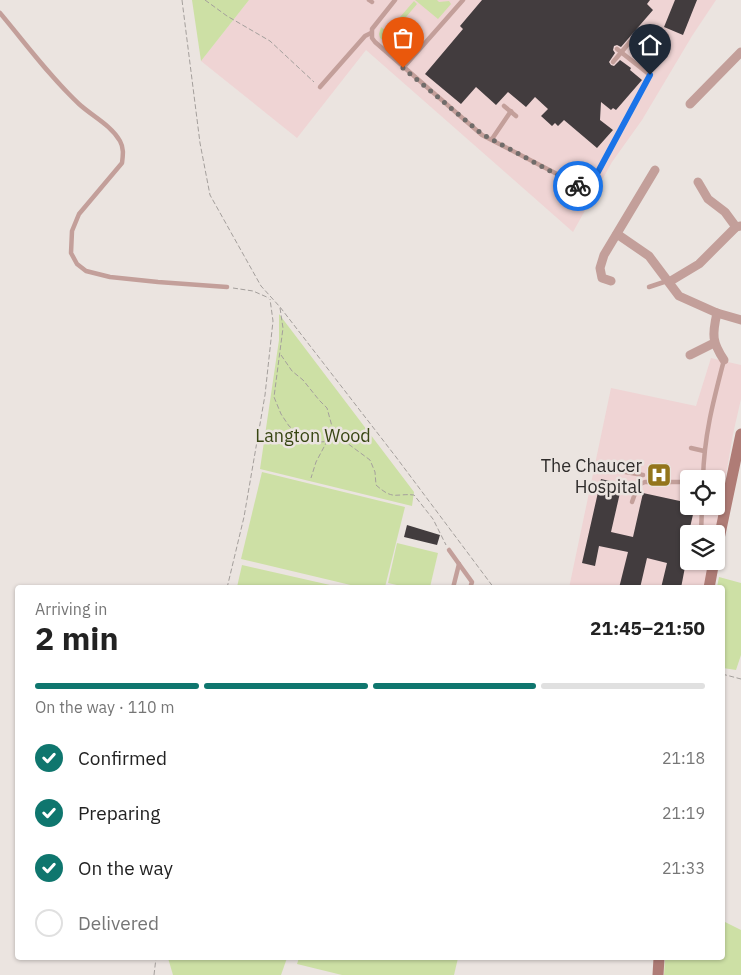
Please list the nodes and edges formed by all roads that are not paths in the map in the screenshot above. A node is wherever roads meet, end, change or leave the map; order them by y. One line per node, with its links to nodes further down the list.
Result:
1 (395, 0): 4 (lane)
2 (459, 1): 9 (lane)
3 (0, 14): 22 (lane)
4 (371, 32): 9 (lane); 10 (lane)
5 (667, 36): 6 (lane)
6 (619, 51): 8 (lane); 15 (lane)
7 (741, 52): 11 (street)
8 (613, 62)
9 (403, 68): 15 (lane)
10 (320, 87)
11 (690, 104)
12 (504, 106): 13 (lane)
13 (511, 111): 14 (lane); 15 (lane)
14 (516, 116)
15 (492, 139)
16 (655, 170): 19 (street)
17 (698, 182): 18 (street)
18 (738, 227): 21 (street)
19 (617, 234): 20 (street); 21 (street)
20 (611, 281)
21 (669, 281): 23 (lane); 24 (street)
22 (228, 287)
23 (649, 287)
24 (716, 314): 25 (street); 26 (street)
25 (741, 320)
26 (714, 343): 27 (street); 28 (street)
27 (690, 355)
28 (724, 360): 31 (lane)
29 (741, 434): 37 (main road)
30 (691, 448): 31 (lane)
31 (704, 451): 33 (lane)
32 (603, 468): 34 (lane)
33 (703, 470)
34 (644, 482): 35 (lane); 36 (lane)
35 (680, 482)
36 (632, 502)
37 (722, 525)
38 (449, 550): 39 (lane)
39 (459, 564): 41 (lane); 42 (lane)
40 (712, 570): 45 (main road)
41 (472, 582): 43 (lane); 44 (lane)
42 (454, 585)
43 (471, 585)
44 (474, 585)
45 (710, 585)
46 (660, 960): 47 (main road)
47 (658, 975)

